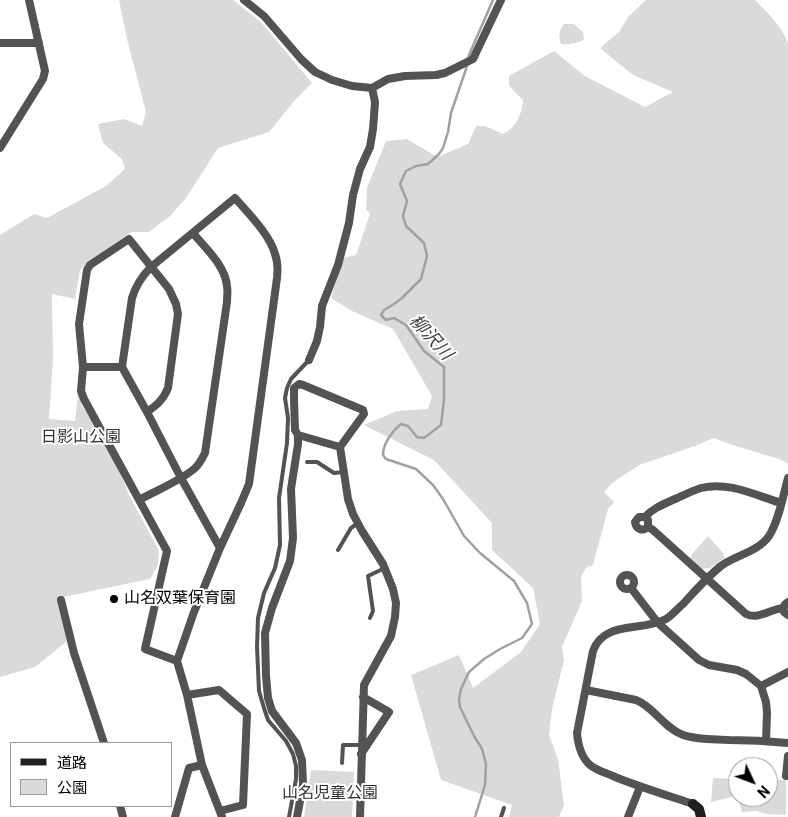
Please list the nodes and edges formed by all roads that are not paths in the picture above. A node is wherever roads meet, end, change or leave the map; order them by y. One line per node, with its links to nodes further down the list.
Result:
1 (29, 0): 5 (street)
2 (244, 0): 6 (street)
3 (501, 0): 6 (street)
4 (0, 43): 5 (street)
5 (39, 43): 7 (street)
6 (372, 88): 10 (street)
7 (0, 148)
8 (193, 233): 9 (street); 18 (street); 25 (street)
9 (151, 267): 11 (street); 12 (street); 13 (street)
10 (309, 360): 49 (lane)
11 (83, 367): 12 (street); 20 (street)
12 (122, 367): 13 (street)
13 (147, 412): 18 (street)
14 (298, 434): 15 (street); 15 (street); 49 (street)
15 (340, 447): 17 (street)
16 (307, 462): 17 (lane)
17 (344, 472): 23 (street)
18 (181, 478): 20 (street); 25 (street)
19 (788, 478): 21 (street)
20 (139, 500): 34 (street)
21 (781, 503): 22 (street); 28 (street)
22 (645, 517): 24 (street); 24 (street)
23 (358, 523): 26 (lane); 27 (street)
24 (648, 527): 28 (street)
25 (220, 548): 34 (street)
26 (338, 550)
27 (384, 568): 32 (lane); 39 (street)
28 (707, 579): 31 (street); 33 (street)
29 (631, 588): 33 (street)
30 (61, 600): 41 (street)
31 (786, 608)
32 (370, 618)
33 (658, 623): 36 (street); 37 (street)
34 (177, 661): 38 (street)
35 (788, 672): 36 (street)
36 (761, 686): 40 (street)
37 (586, 690): 40 (street); 50 (street)
38 (187, 695): 47 (street); 53 (street)
39 (363, 697): 43 (street); 44 (street)
40 (766, 741): 42 (street)
41 (104, 742)
42 (788, 743)
43 (362, 745): 44 (street); 46 (lane)
44 (361, 754): 57 (street)
45 (788, 756): 48 (street)
46 (342, 763)
47 (202, 765): 53 (street); 54 (street)
48 (786, 776)
49 (299, 782): 55 (lane); 56 (street)
50 (640, 787): 51 (street); 59 (street)
51 (693, 804): 60 (street)
52 (504, 808): 58 (lane)
53 (221, 814)
54 (175, 817)
55 (289, 817)
56 (296, 817)
57 (360, 817)
58 (501, 817)
59 (628, 817)
60 (701, 817)

